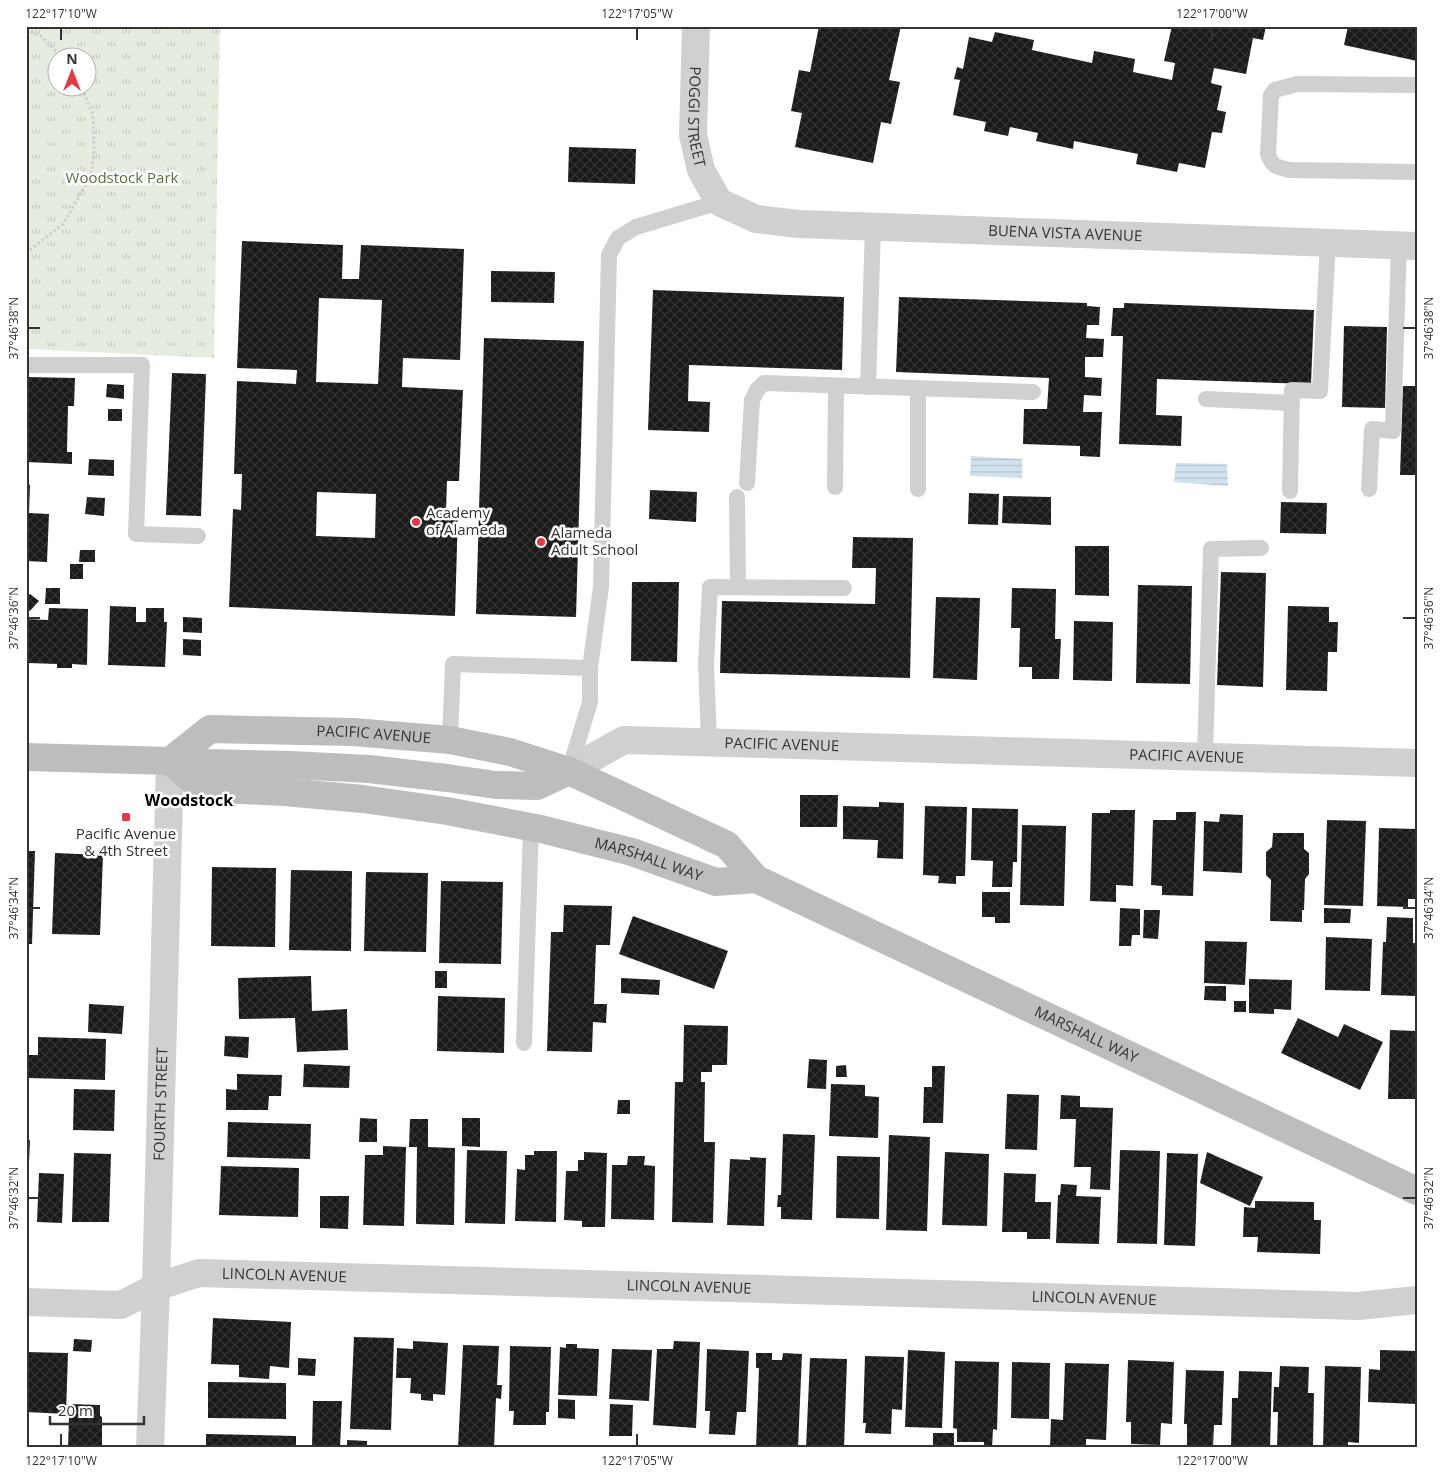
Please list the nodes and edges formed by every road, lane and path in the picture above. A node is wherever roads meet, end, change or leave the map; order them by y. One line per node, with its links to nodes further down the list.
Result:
1 (696, 26): 7 (street, POGGI STREET)
2 (26, 30): 3 (path)
3 (53, 48)
4 (1417, 85): 6 (lane)
5 (86, 98): 11 (path)
6 (1417, 172)
7 (719, 202): 8 (street, BUENA VISTA AVENUE); 29 (lane)
8 (873, 227): 9 (street, BUENA VISTA AVENUE); 14 (lane)
9 (1328, 242): 10 (street, BUENA VISTA AVENUE); 18 (lane)
10 (1408, 245): 22 (lane)
11 (26, 253)
12 (26, 365): 25 (lane)
13 (836, 386): 14 (lane); 19 (lane); 20 (lane)
14 (868, 387): 15 (lane)
15 (918, 388): 16 (lane); 21 (lane)
16 (1033, 392)
17 (1206, 399): 18 (lane)
18 (1292, 403): 23 (lane)
19 (746, 483)
20 (835, 487)
21 (918, 489)
22 (1369, 489)
23 (1290, 491)
24 (737, 497): 27 (lane)
25 (198, 536)
26 (1261, 548): 32 (lane)
27 (738, 587): 28 (lane); 31 (lane)
28 (844, 588)
29 (590, 668): 30 (lane); 36 (lane)
30 (450, 740): 34 (street, PACIFIC AVENUE); 36 (street, PACIFIC AVENUE)
31 (709, 742): 32 (street, PACIFIC AVENUE); 36 (street, PACIFIC AVENUE)
32 (1205, 756): 35 (street, PACIFIC AVENUE)
33 (26, 757): 34 (street)
34 (170, 761): 36 (street); 37 (street); 41 (street, FOURTH STREET)
35 (1417, 763)
36 (569, 771): 38 (street, MARSHALL WAY)
37 (536, 828): 38 (street, MARSHALL WAY); 39 (lane)
38 (756, 879): 40 (street, MARSHALL WAY)
39 (524, 1044)
40 (1417, 1191)
41 (156, 1287): 43 (street, LINCOLN AVENUE); 44 (street, LINCOLN AVENUE); 46 (street, FOURTH STREET)
42 (1417, 1300): 44 (street, LINCOLN AVENUE)
43 (26, 1302)
44 (1358, 1306): 45 (street, LINCOLN AVENUE)
45 (1417, 1321)
46 (150, 1448)

